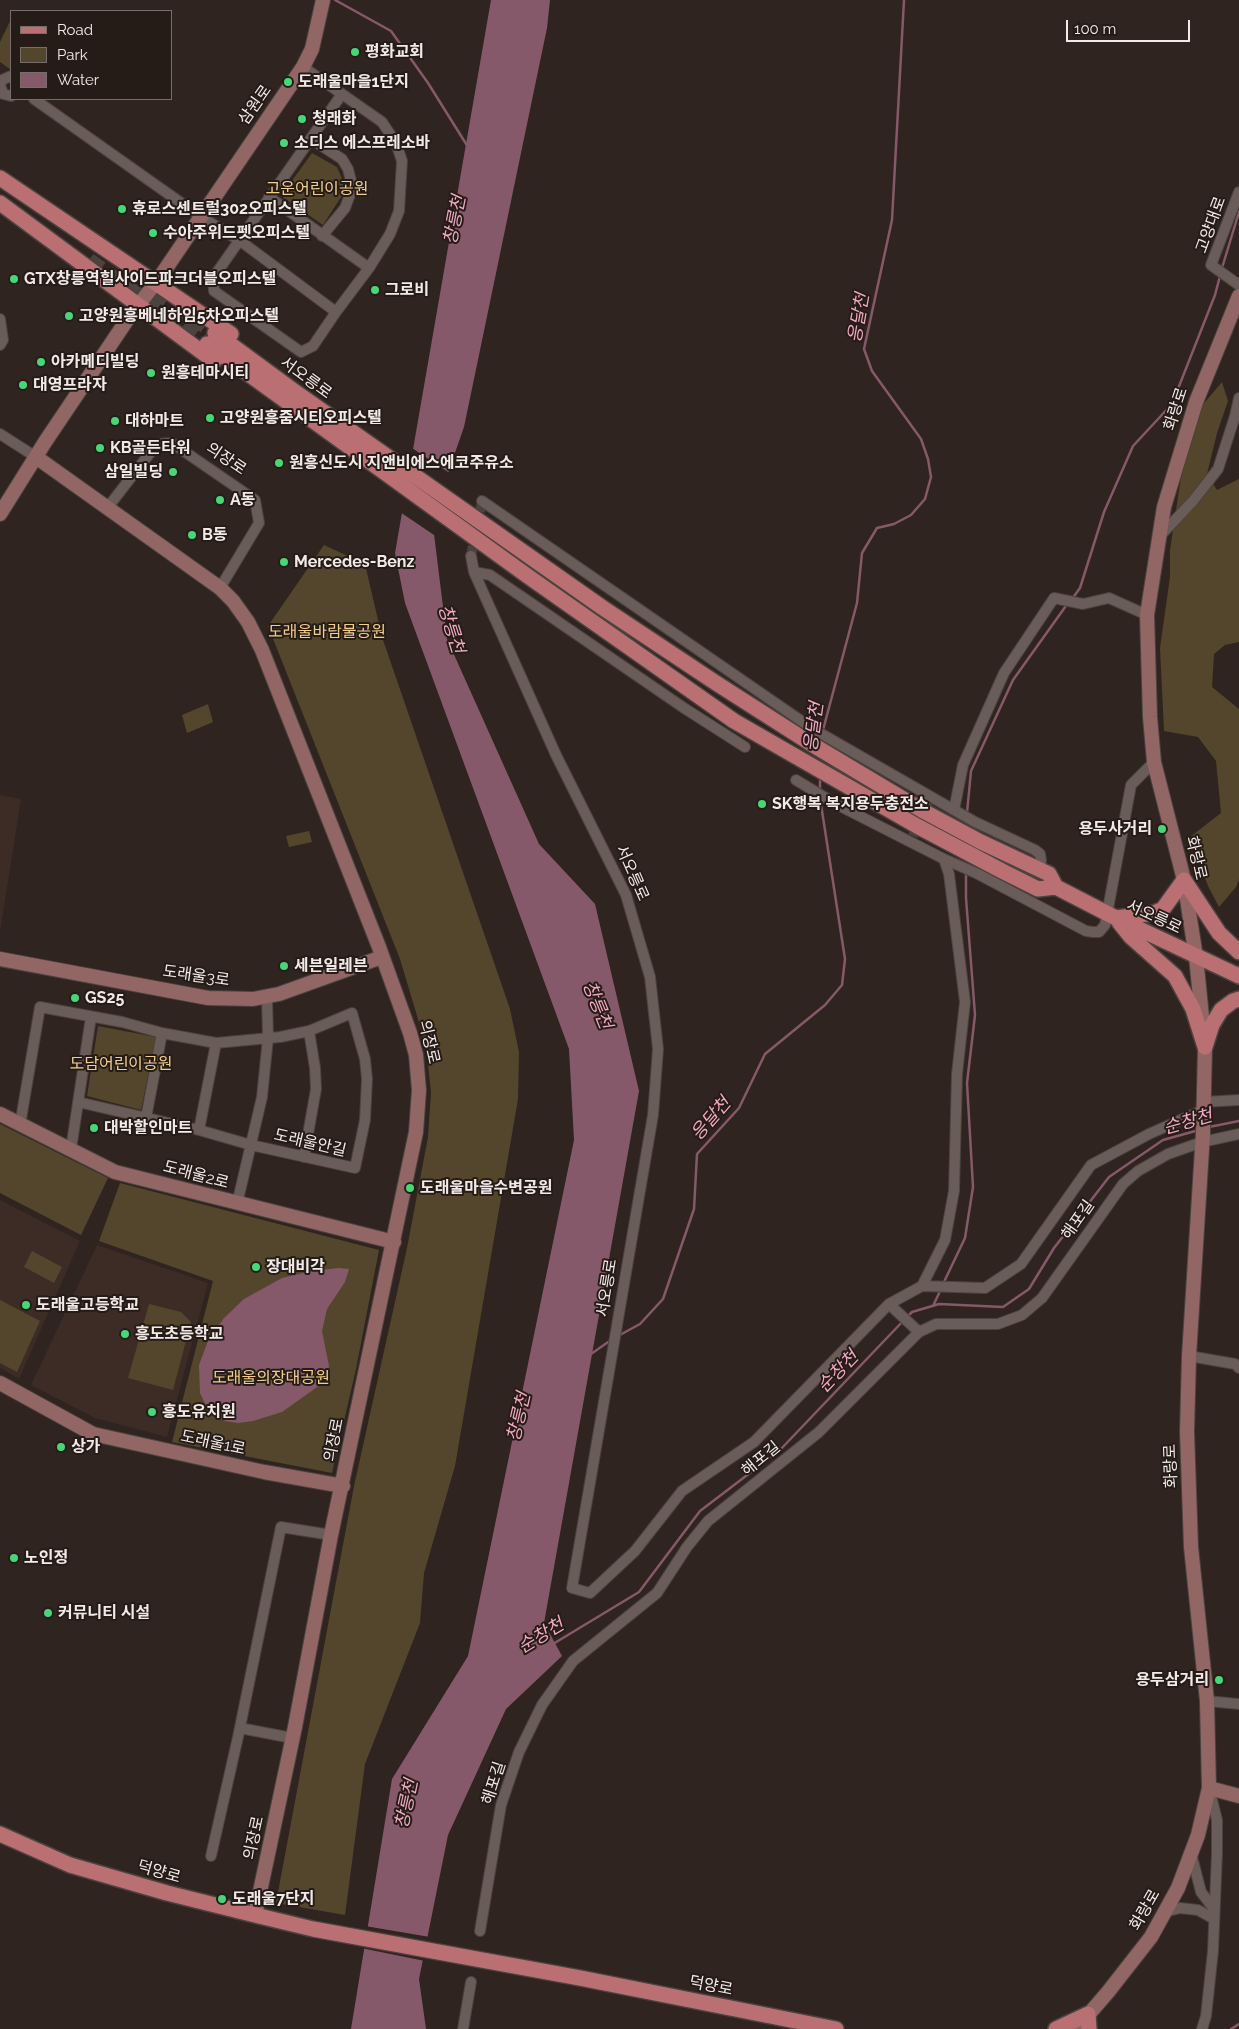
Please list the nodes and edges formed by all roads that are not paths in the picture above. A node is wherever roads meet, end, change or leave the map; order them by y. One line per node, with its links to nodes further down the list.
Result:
1 (323, 3): 2 (street, 삼원로)
2 (303, 67): 4 (street); 12 (street, 삼원로)
3 (10, 76): 5 (street)
4 (342, 94): 7 (street); 15 (street)
5 (10, 96)
6 (35, 100): 12 (street)
7 (311, 138): 10 (street); 13 (street)
8 (0, 178): 16 (main road)
9 (1239, 192): 17 (street, 고양대로)
10 (269, 197): 13 (street); 14 (street)
11 (0, 203): 19 (main road)
12 (201, 217): 14 (street); 16 (street, 삼원로)
13 (322, 236): 15 (street)
14 (238, 240): 20 (street); 20 (street)
15 (369, 268): 20 (street)
16 (155, 283): 19 (street, 삼원로); 25 (main road)
17 (1239, 286)
18 (1239, 296): 31 (street, 화랑로)
19 (142, 300): 26 (street, 삼원로); 27 (main road)
20 (336, 312)
21 (0, 319): 22 (street)
22 (0, 345)
23 (1239, 398): 31 (street)
24 (0, 434): 26 (street, 의장로)
25 (377, 449): 27 (main road, 서오릉로); 36 (main road, 서오릉로)
26 (36, 457): 29 (street, 의장로); 30 (street, 삼원로)
27 (372, 465): 41 (main road, 서오릉로)
28 (482, 501): 36 (street)
29 (108, 507): 34 (street, 의장로); 34 (street, 의장로)
30 (0, 514)
31 (1159, 537): 35 (street, 화랑로)
32 (471, 556): 33 (street, 서오릉로)
33 (474, 572): 37 (street); 74 (street, 서오릉로)
34 (220, 588): 48 (street, 의장로)
35 (1147, 615): 38 (street, 화랑로); 40 (street)
36 (815, 738): 40 (street); 41 (main road)
37 (745, 747)
38 (1154, 762): 44 (street, 화랑로); 46 (street)
39 (796, 780): 42 (street)
40 (956, 811): 43 (street)
41 (977, 849): 43 (main road, 서오릉로); 45 (main road, 서오릉로)
42 (944, 859): 46 (street); 73 (street)
43 (1040, 870): 45 (main road, 서오릉로)
44 (1184, 880): 46 (main road); 47 (main road); 49 (street, 화랑로)
45 (1056, 887): 46 (main road, 서오릉로)
46 (1112, 916): 49 (main road, 서오릉로); 59 (main road)
47 (1239, 952)
48 (382, 957): 52 (street, 도래울3로); 72 (street, 의장로)
49 (1196, 957): 51 (main road, 서오릉로); 59 (street, 화랑로)
50 (0, 959): 52 (street, 도래울3로)
51 (1239, 976)
52 (267, 997): 57 (street, 도래울안길)
53 (1239, 999): 59 (main road)
54 (92, 1017): 56 (street, 도래울안길); 61 (street); 65 (street, 도래울안길)
55 (309, 1031): 57 (street, 도래울안길); 70 (street); 70 (street, 도래울안길)
56 (162, 1033): 58 (street, 도래울안길); 63 (street)
57 (268, 1038): 58 (street, 도래울안길); 68 (street, 도래울안길)
58 (216, 1043): 66 (street)
59 (1205, 1047): 64 (street, 화랑로)
60 (1239, 1100): 64 (street)
61 (78, 1102): 63 (street, 도래울안길); 69 (street)
62 (0, 1114): 65 (street, 도래울2로)
63 (146, 1118): 66 (street, 도래울안길)
64 (1203, 1122): 67 (street); 73 (street); 75 (street, 해포길); 76 (street, 화랑로)
65 (20, 1125): 69 (street, 도래울2로)
66 (199, 1130): 68 (street, 도래울안길)
67 (1239, 1134)
68 (251, 1145): 70 (street, 도래울안길); 71 (street, 도래울안길)
69 (71, 1149): 71 (street, 도래울2로)
70 (304, 1157)
71 (237, 1204): 72 (street, 도래울2로)
72 (394, 1242): 79 (street, 의장로)
73 (925, 1286): 74 (street, 서오릉로)
74 (892, 1307): 75 (street)
75 (917, 1330): 93 (street, 해포길)
76 (1189, 1356): 77 (street); 81 (street, 화랑로)
77 (1239, 1368)
78 (0, 1383): 79 (street, 도래울1로)
79 (343, 1486): 80 (street, 의장로)
80 (331, 1536): 83 (street); 84 (street, 의장로)
81 (1207, 1701): 82 (street); 85 (street, 화랑로)
82 (1239, 1704)
83 (240, 1728): 84 (street); 89 (street)
84 (292, 1738): 92 (street, 의장로)
85 (1209, 1788): 86 (street); 88 (street, 화랑로); 91 (street, 화랑로)
86 (1239, 1796)
87 (0, 1834): 92 (main road, 덕양로)
88 (1191, 1853): 90 (street, 화랑로); 91 (street)
89 (211, 1856)
90 (1165, 1912): 91 (street); 95 (street, 화랑로)
91 (1214, 1914): 100 (street, 화랑로)
92 (255, 1916): 97 (main road, 덕양로)
93 (480, 1931)
94 (471, 1982): 96 (street)
95 (1088, 2022): 98 (main road); 99 (street, 화랑로)
96 (463, 2029)
97 (836, 2029)
98 (1056, 2029)
99 (1076, 2029)
100 (1202, 2029)

